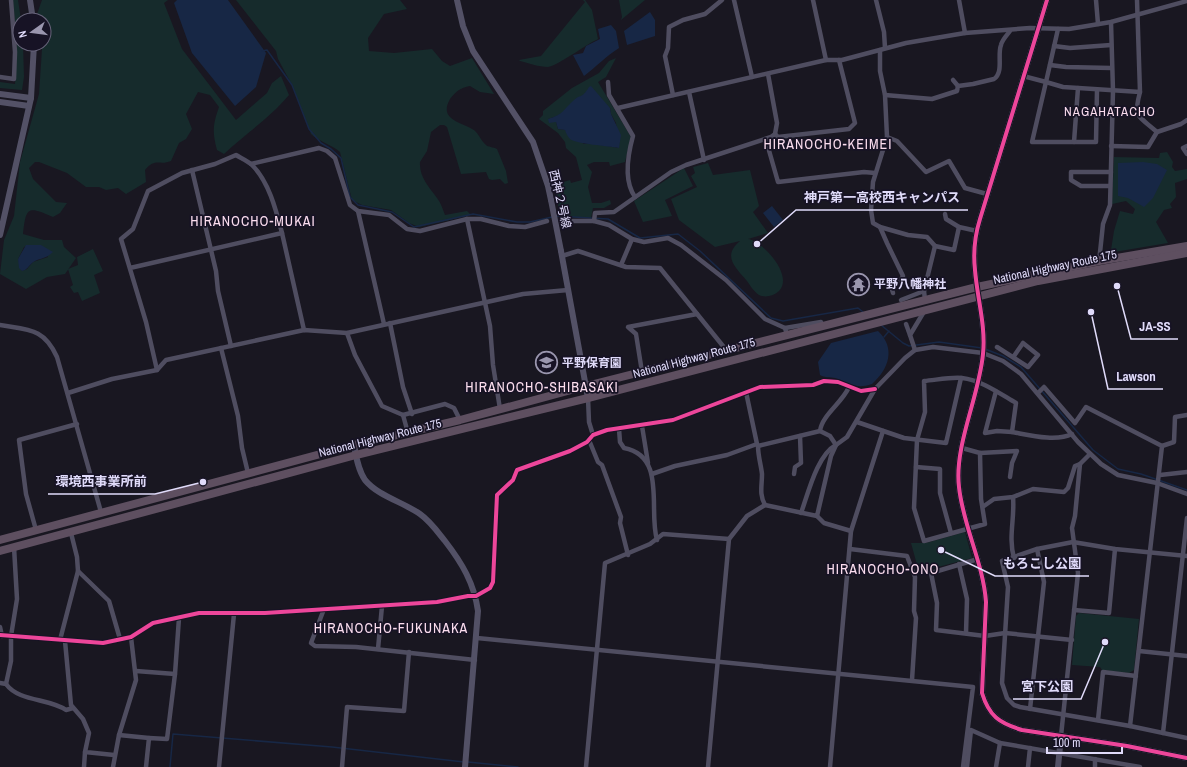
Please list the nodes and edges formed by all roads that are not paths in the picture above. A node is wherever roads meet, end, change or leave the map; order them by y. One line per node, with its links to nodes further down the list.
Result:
1 (11, 0): 31 (street)
2 (30, 0): 13 (street)
3 (457, 0): 81 (street, 西神２号線, bridge)
4 (722, 0): 43 (street)
5 (734, 0): 32 (street)
6 (813, 0): 25 (street)
7 (876, 0): 23 (street)
8 (959, 0): 20 (street)
9 (1047, 0): 17 (street)
10 (1096, 0): 16 (street)
11 (1137, 0): 14 (street)
12 (1187, 1): 14 (street)
13 (32, 12)
14 (1139, 13): 15 (street); 41 (street)
15 (1111, 22): 16 (street); 21 (street)
16 (1098, 24): 18 (street)
17 (1038, 28): 18 (street); 19 (street); 30 (street)
18 (1058, 29): 22 (street)
19 (1010, 31): 20 (street); 36 (street)
20 (965, 33): 23 (street)
21 (1111, 45): 22 (street); 28 (street)
22 (1054, 46): 27 (street)
23 (882, 49): 26 (street); 44 (street)
24 (34, 52): 45 (street)
25 (826, 60): 26 (street); 29 (street)
26 (839, 60): 51 (street)
27 (1050, 65): 28 (street); 35 (street)
28 (1111, 68): 39 (street)
29 (768, 74): 32 (street); 51 (street)
30 (1023, 76): 35 (street); 64 (street)
31 (0, 77)
32 (752, 77): 40 (street)
33 (952, 80): 36 (street)
34 (608, 82): 48 (street)
35 (1046, 82): 37 (street); 54 (street)
36 (958, 86): 44 (street)
37 (1078, 88): 38 (street); 54 (street)
38 (1097, 90): 39 (street); 54 (street)
39 (1113, 91): 41 (street); 55 (street)
40 (689, 92): 43 (street); 58 (street)
41 (1140, 92): 50 (street)
42 (0, 94): 45 (street)
43 (673, 95): 48 (street)
44 (885, 95): 52 (street)
45 (31, 98): 47 (street)
46 (0, 102): 47 (street)
47 (29, 106): 76 (street)
48 (618, 108): 65 (street)
49 (1187, 120): 50 (street)
50 (1157, 132): 55 (street)
51 (775, 134): 53 (street)
52 (887, 137): 62 (street); 64 (street)
53 (766, 140): 58 (street); 62 (street)
54 (1074, 142)
55 (1111, 146): 61 (street)
56 (1187, 146): 57 (street)
57 (1187, 154)
58 (704, 160): 65 (street)
59 (251, 164): 60 (street); 66 (street); 75 (street)
60 (192, 170): 80 (street); 85 (street)
61 (1111, 172): 63 (street); 63 (street)
62 (875, 173): 72 (street)
63 (1110, 186): 84 (street)
64 (987, 194): 74 (street)
65 (635, 197): 71 (street)
66 (358, 211): 68 (street); 96 (street)
67 (945, 214): 73 (street)
68 (467, 220): 69 (street); 92 (street)
69 (547, 221)
70 (561, 221): 71 (street)
71 (594, 221): 77 (street)
72 (880, 227): 78 (street); 88 (street)
73 (959, 227): 74 (street); 78 (street)
74 (976, 231): 86 (street)
75 (282, 233): 80 (street); 99 (street)
76 (0, 235)
77 (632, 239): 83 (street); 100 (street)
78 (935, 246): 89 (street)
79 (1187, 246): 84 (highway, National Highway Route 175)
80 (210, 249): 85 (street); 103 (street)
81 (561, 253): 83 (street); 87 (street, 西神２号線)
82 (1187, 253): 84 (highway, National Highway Route 175)
83 (621, 265): 94 (street)
84 (1099, 265): 86 (highway, National Highway Route 175); 90 (highway, National Highway Route 175)
85 (130, 268): 111 (street)
86 (977, 287): 89 (highway, National Highway Route 175); 90 (street)
87 (568, 290): 92 (street); 116 (street, 西神２号線)
88 (893, 293)
89 (925, 296): 91 (street); 100 (highway, National Highway Route 175)
90 (978, 296): 93 (highway, National Highway Route 175); 108 (street)
91 (901, 300)
92 (486, 302): 95 (street); 124 (street)
93 (925, 310): 102 (street); 123 (highway, National Highway Route 175)
94 (697, 314): 107 (street); 112 (street)
95 (390, 323): 96 (street); 125 (street)
96 (384, 324): 101 (street)
97 (906, 324): 102 (street)
98 (0, 325): 121 (street)
99 (304, 330): 101 (street); 103 (street)
100 (786, 332): 107 (highway, National Highway Route 175)
101 (347, 333): 126 (street)
102 (910, 335): 106 (street)
103 (231, 346): 105 (street)
104 (997, 347): 109 (street)
105 (220, 348): 111 (street); 155 (street)
106 (915, 350): 108 (street); 118 (street)
107 (727, 351): 112 (highway, National Highway Route 175)
108 (983, 353): 113 (street); 115 (street)
109 (1014, 356): 110 (street); 110 (street)
110 (1028, 367): 113 (street)
111 (157, 370): 121 (street)
112 (642, 372): 116 (highway, National Highway Route 175)
113 (1021, 374): 122 (street)
114 (961, 378): 115 (street); 142 (street); 142 (street)
115 (979, 382): 119 (street); 147 (street)
116 (586, 386): 123 (street, 西神２号線); 124 (highway, National Highway Route 175)
117 (849, 388): 118 (street); 120 (street); 134 (street)
118 (875, 389): 129 (street)
119 (996, 390): 137 (street); 137 (street)
120 (746, 392): 132 (street); 144 (street)
121 (68, 393): 131 (street)
122 (1038, 393): 130 (street); 138 (street)
123 (588, 398): 139 (street); 150 (highway, National Highway Route 175)
124 (500, 410): 128 (highway, National Highway Route 175)
125 (412, 414): 126 (street); 128 (street)
126 (403, 415): 136 (street)
127 (1187, 415): 146 (street)
128 (460, 420): 136 (highway, National Highway Route 175)
129 (857, 422): 135 (street); 145 (street)
130 (1075, 423): 138 (street); 146 (street)
131 (77, 424): 165 (street); 170 (street)
132 (642, 426): 133 (street); 151 (street)
133 (619, 428): 139 (street); 151 (street)
134 (820, 431): 140 (street); 145 (street)
135 (883, 431): 142 (street); 171 (street)
136 (408, 432): 143 (highway, National Highway Route 175)
137 (1012, 432): 138 (street)
138 (1070, 432): 149 (street)
139 (593, 435): 141 (street)
140 (800, 436): 144 (street); 157 (street)
141 (589, 440): 184 (street); 190 (street)
142 (917, 440): 153 (street)
143 (354, 445): 150 (street); 155 (highway, National Highway Route 175)
144 (758, 445): 156 (street); 163 (street)
145 (836, 445): 166 (street); 167 (street)
146 (1162, 446): 158 (street)
147 (962, 448): 148 (street); 169 (street)
148 (980, 453): 159 (street); 164 (street)
149 (1090, 454): 152 (street); 160 (street)
150 (356, 455): 172 (highway, National Highway Route 175); 190 (street)
151 (648, 462): 156 (street)
152 (1080, 464): 162 (street); 177 (street)
153 (916, 468): 173 (street); 173 (street)
154 (1187, 472): 158 (street)
155 (248, 473): 165 (highway, National Highway Route 175)
156 (652, 474): 176 (street)
157 (794, 474)
158 (1160, 475): 160 (street)
159 (1010, 477)
160 (1158, 483): 161 (street); 183 (street)
161 (1187, 494)
162 (1013, 497): 164 (street); 186 (street)
163 (765, 505): 166 (street); 174 (street)
164 (984, 506): 169 (street)
165 (101, 512): 170 (highway, National Highway Route 175)
166 (801, 513): 167 (street)
167 (817, 516): 171 (street)
168 (1187, 518): 185 (street)
169 (969, 529): 173 (street); 187 (street)
170 (36, 530): 175 (highway, National Highway Route 175)
171 (851, 531): 179 (street)
172 (71, 533): 178 (highway, National Highway Route 175); 189 (street)
173 (951, 533)
174 (729, 539): 176 (street); 215 (street)
175 (0, 540)
176 (657, 540): 184 (street)
177 (1073, 542): 180 (street); 181 (street); 193 (street)
178 (14, 548): 182 (highway, National Highway Route 175); 200 (street)
179 (850, 549): 217 (street); 220 (street)
180 (1037, 549): 186 (street); 203 (street)
181 (1115, 550): 183 (street); 193 (street)
182 (0, 551)
183 (1149, 552): 185 (street); 210 (street)
184 (628, 554): 209 (street)
185 (1185, 556): 212 (street)
186 (1014, 558): 198 (street)
187 (978, 559): 188 (street); 201 (street)
188 (959, 564): 197 (street); 197 (street)
189 (78, 571): 205 (street); 206 (street)
190 (476, 596): 191 (street); 204 (street)
191 (382, 606): 192 (street); 208 (street)
192 (324, 609): 194 (street); 208 (street)
193 (1074, 610): 207 (street)
194 (234, 614): 195 (street); 244 (street)
195 (179, 618): 202 (street); 218 (street)
196 (0, 627): 199 (street)
197 (966, 633): 201 (street)
198 (1005, 633): 201 (street); 203 (street); 224 (street)
199 (1, 636): 200 (street)
200 (11, 636): 206 (street); 222 (street)
201 (985, 636): 230 (street)
202 (131, 637): 205 (street); 216 (street)
203 (1038, 637): 207 (street); 224 (street)
204 (477, 638): 209 (street); 214 (street)
205 (120, 639): 206 (street)
206 (62, 640): 223 (street)
207 (1072, 640): 225 (street)
208 (378, 650): 211 (street)
209 (598, 650): 215 (street); 247 (street)
210 (1138, 651): 212 (street); 219 (street)
211 (409, 652): 214 (street); 245 (street)
212 (1172, 655): 213 (street); 228 (street)
213 (1187, 656)
214 (475, 660): 246 (street)
215 (719, 662): 217 (street); 248 (street)
216 (136, 671): 218 (street); 229 (street)
217 (839, 673): 220 (street); 249 (street)
218 (175, 674): 231 (street)
219 (1136, 676): 226 (street); 227 (street)
220 (912, 680): 250 (street)
221 (0, 683): 222 (street)
222 (6, 684): 223 (street)
223 (73, 708): 235 (street)
224 (1030, 709): 225 (street)
225 (1064, 715): 226 (street); 230 (street)
226 (1098, 720): 227 (street)
227 (1130, 726): 228 (street)
228 (1163, 733): 232 (street)
229 (119, 735): 231 (street); 237 (street)
230 (1061, 736): 236 (street); 238 (street)
231 (149, 738): 243 (street)
232 (1187, 738)
233 (1000, 743): 234 (street); 251 (street); 252 (street)
234 (1030, 748): 236 (street); 253 (street)
235 (85, 752): 237 (street); 241 (street)
236 (1059, 753): 239 (street); 254 (street)
237 (114, 755): 242 (street)
238 (1187, 758)
239 (1095, 759): 240 (street); 255 (street)
240 (1130, 766): 256 (street)
241 (84, 767)
242 (113, 767)
243 (146, 767)
244 (219, 767)
245 (342, 767)
246 (465, 767)
247 (586, 767)
248 (708, 767)
249 (830, 767)
250 (962, 767)
251 (967, 767)
252 (996, 767)
253 (1028, 767)
254 (1058, 767)
255 (1095, 767)
256 (1140, 767)

